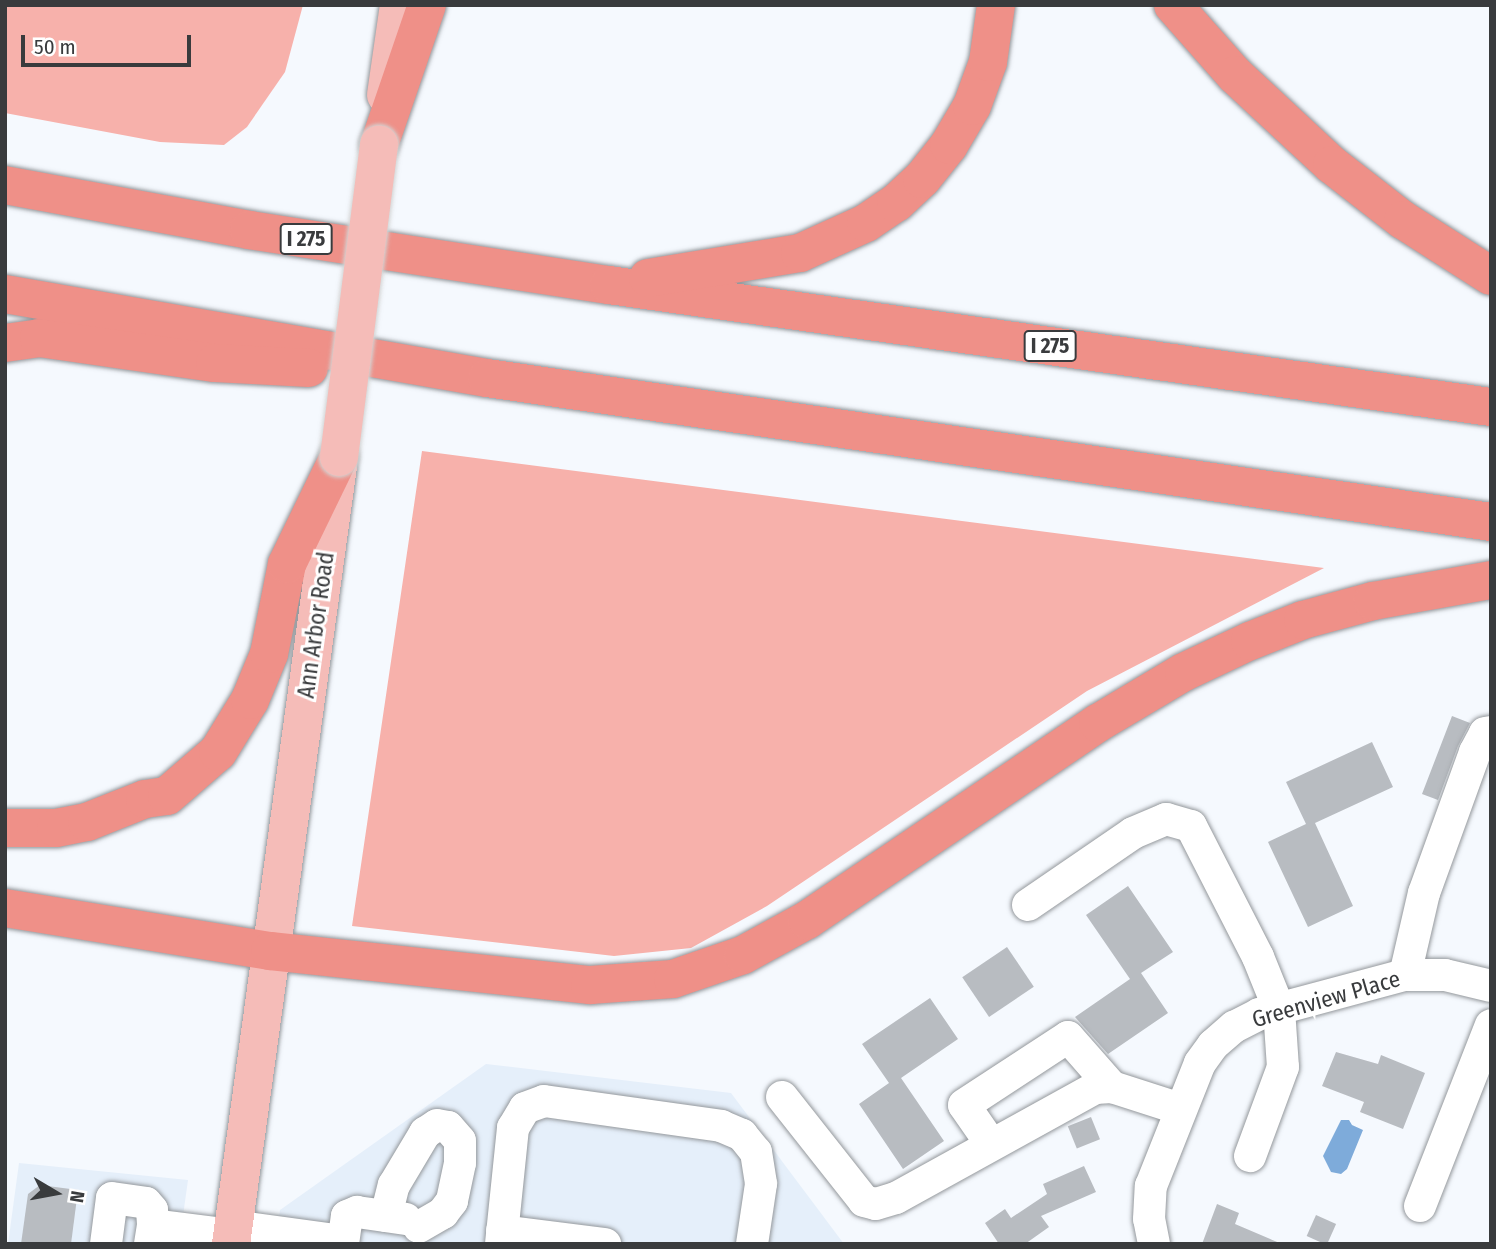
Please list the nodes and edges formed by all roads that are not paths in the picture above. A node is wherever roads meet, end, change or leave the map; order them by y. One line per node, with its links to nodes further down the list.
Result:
1 (399, 5): 5 (main road, Ann Arbor Road)
2 (427, 5): 5 (highway)
3 (996, 5): 8 (highway)
4 (1173, 5): 7 (highway)
5 (379, 145): 13 (main road, Ann Arbor Road, bridge)
6 (5, 185): 8 (highway, I 275)
7 (1491, 276)
8 (609, 285): 12 (highway, I 275)
9 (5, 294): 11 (highway)
10 (5, 343): 11 (highway)
11 (487, 377): 14 (highway)
12 (1491, 407)
13 (339, 457): 17 (highway); 20 (main road, Ann Arbor Road)
14 (1491, 522)
15 (1491, 580): 20 (highway)
16 (1491, 732): 21 (street)
17 (5, 828)
18 (1028, 905): 23 (street)
19 (5, 908): 20 (highway)
20 (270, 951): 33 (main road, Ann Arbor Road)
21 (1405, 975): 22 (street, Greenview Place); 23 (street, Greenview Place)
22 (1491, 986)
23 (1279, 1009): 27 (street, Greenview Place); 29 (street)
24 (1491, 1024): 30 (street)
25 (1112, 1087): 27 (street); 28 (street); 28 (street)
26 (782, 1097): 28 (street)
27 (1180, 1109): 40 (street, Greenview Place)
28 (990, 1144)
29 (1250, 1156)
30 (1420, 1206)
31 (386, 1216): 34 (street); 34 (street); 36 (street)
32 (152, 1234): 33 (street); 37 (street)
33 (232, 1235): 36 (street)
34 (418, 1236)
35 (502, 1237): 38 (street); 39 (street)
36 (343, 1242)
37 (106, 1244)
38 (604, 1244)
39 (751, 1244)
40 (1154, 1244)

